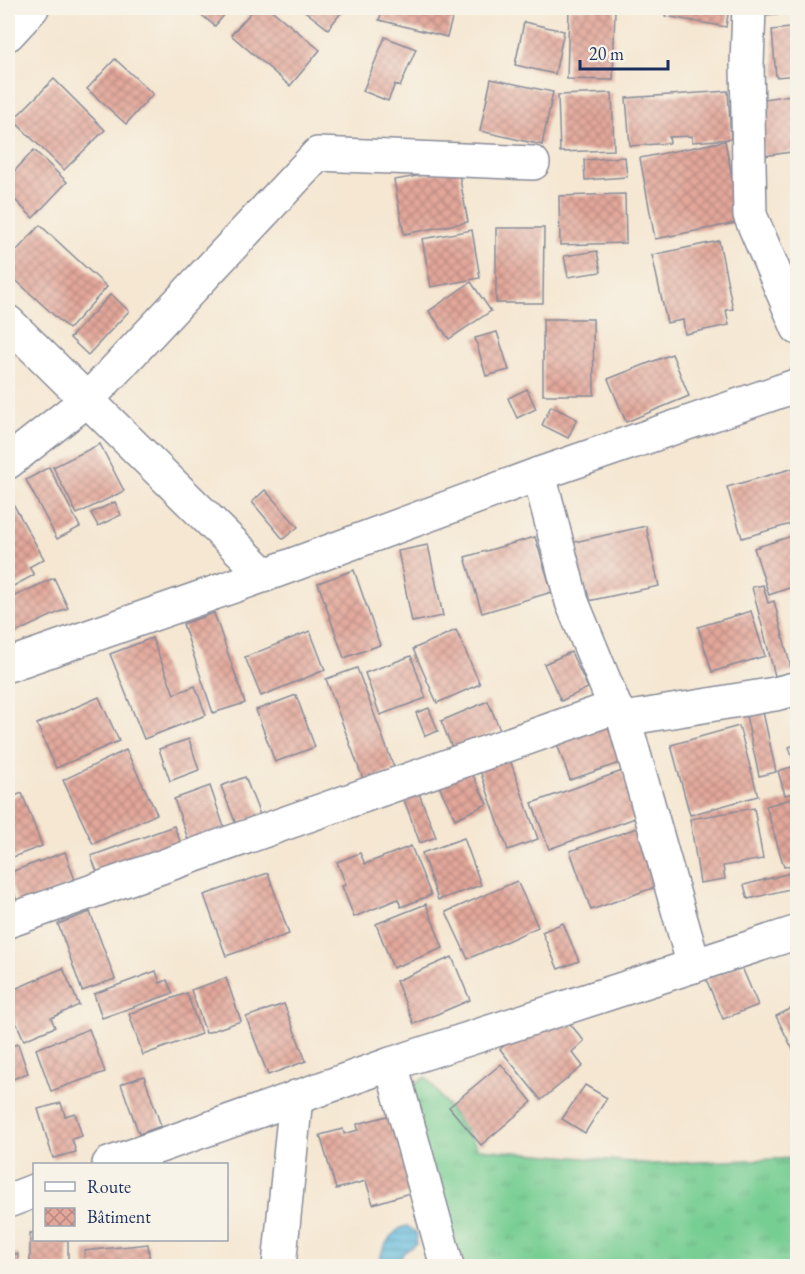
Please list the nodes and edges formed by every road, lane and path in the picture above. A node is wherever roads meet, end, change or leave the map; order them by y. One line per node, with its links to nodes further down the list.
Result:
1 (32, 8): 3 (street)
2 (749, 8): 6 (street)
3 (8, 34)
4 (533, 163): 8 (street)
5 (8, 322): 8 (street)
6 (798, 328)
7 (798, 385): 10 (street)
8 (87, 400): 9 (street); 11 (street)
9 (8, 462)
10 (538, 474): 11 (street); 14 (street)
11 (266, 575): 12 (street)
12 (8, 665)
13 (798, 688): 14 (street)
14 (619, 713): 15 (street); 17 (street)
15 (8, 921)
16 (798, 932): 17 (street)
17 (694, 966): 18 (street)
18 (391, 1064): 19 (street); 24 (street)
19 (296, 1097): 20 (street); 23 (street)
20 (112, 1163)
21 (33, 1191): 22 (street)
22 (8, 1201)
23 (279, 1266)
24 (447, 1266)

